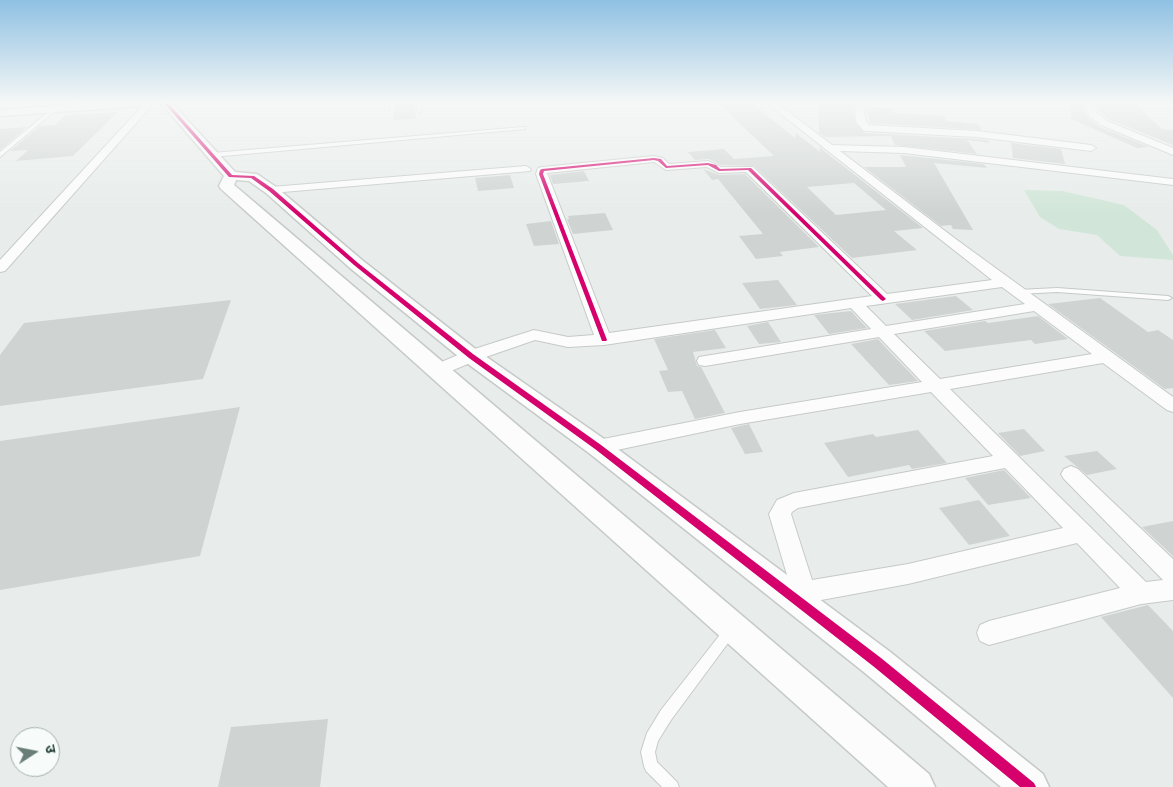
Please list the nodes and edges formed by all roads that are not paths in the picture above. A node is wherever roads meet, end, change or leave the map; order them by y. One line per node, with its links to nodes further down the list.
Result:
1 (18, 140): 12 (lane)
2 (117, 140): 18 (street)
3 (198, 140): 13 (street)
4 (388, 140): 13 (lane)
5 (818, 140): 8 (street)
6 (989, 140): 11 (street)
7 (1144, 140): 10 (street)
8 (829, 148): 11 (street); 19 (street)
9 (1092, 148): 11 (street)
10 (1173, 152)
11 (1038, 154): 16 (street)
12 (0, 155)
13 (212, 155): 15 (street)
14 (526, 169): 17 (street)
15 (231, 176): 17 (street); 30 (street)
16 (1173, 182)
17 (271, 190): 27 (street)
18 (0, 268)
19 (1005, 282): 20 (street); 22 (street)
20 (1018, 292): 21 (lane); 24 (street)
21 (1168, 298)
22 (883, 300): 23 (street); 26 (street)
23 (854, 303): 25 (street); 26 (street)
24 (1038, 306): 25 (street); 28 (street)
25 (884, 332): 29 (street); 31 (street)
26 (604, 340): 27 (street)
27 (471, 356): 30 (street); 33 (street)
28 (1107, 357): 31 (street); 32 (street)
29 (705, 361)
30 (438, 370): 41 (street)
31 (936, 385): 33 (street); 34 (street)
32 (1173, 406)
33 (598, 447): 39 (street)
34 (1009, 460): 36 (street); 39 (street)
35 (1071, 474): 37 (street)
36 (1082, 534): 39 (street); 40 (street)
37 (1173, 574)
38 (1173, 589): 40 (street)
39 (796, 593): 45 (street)
40 (1141, 593): 42 (street)
41 (732, 628): 43 (lane); 44 (street)
42 (989, 632)
43 (672, 787)
44 (916, 787)
45 (1030, 787)

